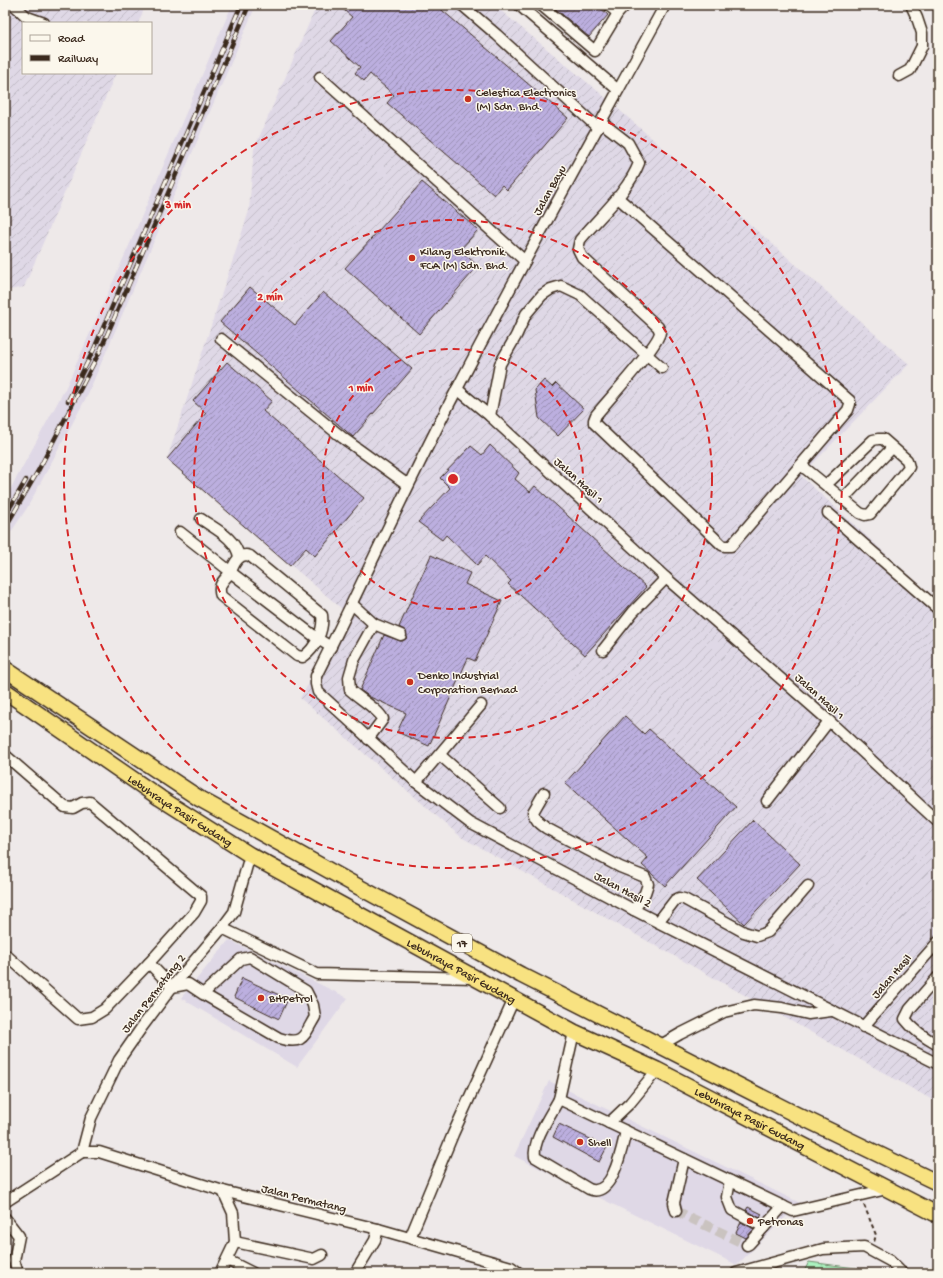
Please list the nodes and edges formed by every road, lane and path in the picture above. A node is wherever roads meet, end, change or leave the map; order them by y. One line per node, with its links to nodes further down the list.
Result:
1 (14, 5): 10 (street)
2 (462, 5): 14 (street)
3 (519, 5): 13 (street)
4 (541, 5): 9 (street)
5 (608, 5): 9 (street)
6 (626, 5): 9 (street)
7 (665, 5): 13 (street, Jalan Bayu)
8 (911, 5): 11 (street)
9 (618, 13)
10 (41, 22)
11 (899, 76)
12 (320, 77): 16 (street)
13 (618, 90): 14 (street, Jalan Bayu)
14 (600, 125): 15 (street); 16 (street, Jalan Bayu)
15 (618, 197): 18 (street); 23 (street)
16 (525, 261): 20 (street, Jalan Bayu)
17 (221, 340): 24 (street)
18 (647, 354): 19 (street); 21 (street); 23 (street)
19 (662, 368)
20 (457, 389): 21 (street, Jalan Hasil 1); 24 (street)
21 (490, 416): 32 (street, Jalan Hasil 1)
22 (892, 448): 25 (street); 26 (street); 26 (street)
23 (801, 466): 25 (street)
24 (408, 484): 33 (street)
25 (826, 485): 26 (street)
26 (843, 499)
27 (828, 514): 34 (street)
28 (201, 519): 30 (street)
29 (180, 532): 31 (street)
30 (239, 557): 31 (street); 37 (street)
31 (232, 572): 37 (street); 37 (street)
32 (666, 578): 39 (street); 43 (street, Jalan Hasil 1)
33 (352, 604): 35 (street); 38 (street)
34 (938, 609)
35 (374, 624): 36 (street); 44 (street)
36 (401, 635)
37 (318, 639): 38 (street)
38 (331, 647): 44 (street, Jalan Hasil 2)
39 (603, 650)
40 (5, 669): 69 (highway, Lebuhraya Pasir Gudang / 17)
41 (5, 691): 52 (highway, Lebuhraya Pasir Gudang / 17)
42 (481, 705): 46 (street)
43 (829, 721): 49 (street); 51 (street, Jalan Hasil 1)
44 (368, 739): 47 (street, Jalan Hasil 2)
45 (5, 755): 59 (street)
46 (440, 756): 47 (street); 50 (street)
47 (416, 782): 54 (street, Jalan Hasil 2)
48 (544, 793): 54 (street)
49 (767, 801)
50 (500, 808)
51 (938, 822)
52 (250, 855): 56 (street, Jalan Permatang 2); 61 (highway, Lebuhraya Pasir Gudang / 17)
53 (808, 886): 55 (street)
54 (634, 910): 55 (street, Jalan Hasil 2)
55 (658, 922): 65 (street, Jalan Hasil 2)
56 (222, 928): 61 (street); 62 (street, Jalan Permatang 2)
57 (938, 942): 66 (street, Jalan Hasil)
58 (5, 954): 59 (street)
59 (149, 963): 62 (street)
60 (938, 977): 68 (street)
61 (473, 978): 64 (highway, Lebuhraya Pasir Gudang / 17)
62 (172, 987): 63 (street); 75 (street, Jalan Permatang 2)
63 (203, 994): 63 (street)
64 (514, 999): 67 (highway, Lebuhraya Pasir Gudang / 17); 89 (street)
65 (831, 1010): 66 (street, Jalan Hasil 2); 69 (street)
66 (863, 1027): 70 (street, Jalan Hasil 2)
67 (574, 1032): 71 (highway, Lebuhraya Pasir Gudang / 17); 72 (street)
68 (938, 1045)
69 (661, 1046): 78 (highway, Lebuhraya Pasir Gudang / 17)
70 (938, 1064)
71 (657, 1070): 73 (street); 79 (highway, Lebuhraya Pasir Gudang / 17)
72 (559, 1099): 73 (street); 74 (street)
73 (609, 1123): 74 (street)
74 (626, 1131): 76 (street)
75 (82, 1152): 80 (street, Jalan Permatang); 82 (street)
76 (684, 1159): 77 (street); 84 (street)
77 (730, 1181): 83 (street); 87 (street)
78 (938, 1183)
79 (887, 1189): 81 (street); 85 (highway, Lebuhraya Pasir Gudang / 17)
80 (223, 1191): 88 (street, Jalan Permatang); 90 (street)
81 (860, 1194): 83 (street); 92 (path)
82 (5, 1202)
83 (782, 1206): 87 (street)
84 (676, 1211)
85 (938, 1215)
86 (5, 1218): 96 (street)
87 (764, 1227): 91 (street)
88 (378, 1229): 89 (street, Jalan Permatang); 99 (street)
89 (410, 1238): 100 (street, Jalan Permatang)
90 (235, 1242): 93 (street); 94 (street)
91 (747, 1245)
92 (872, 1251): 95 (street); 102 (street)
93 (322, 1255)
94 (227, 1260): 97 (street); 98 (street)
95 (747, 1271): 101 (street)
96 (18, 1273)
97 (220, 1273)
98 (253, 1273)
99 (355, 1273)
100 (520, 1273)
101 (736, 1273)
102 (902, 1273)

